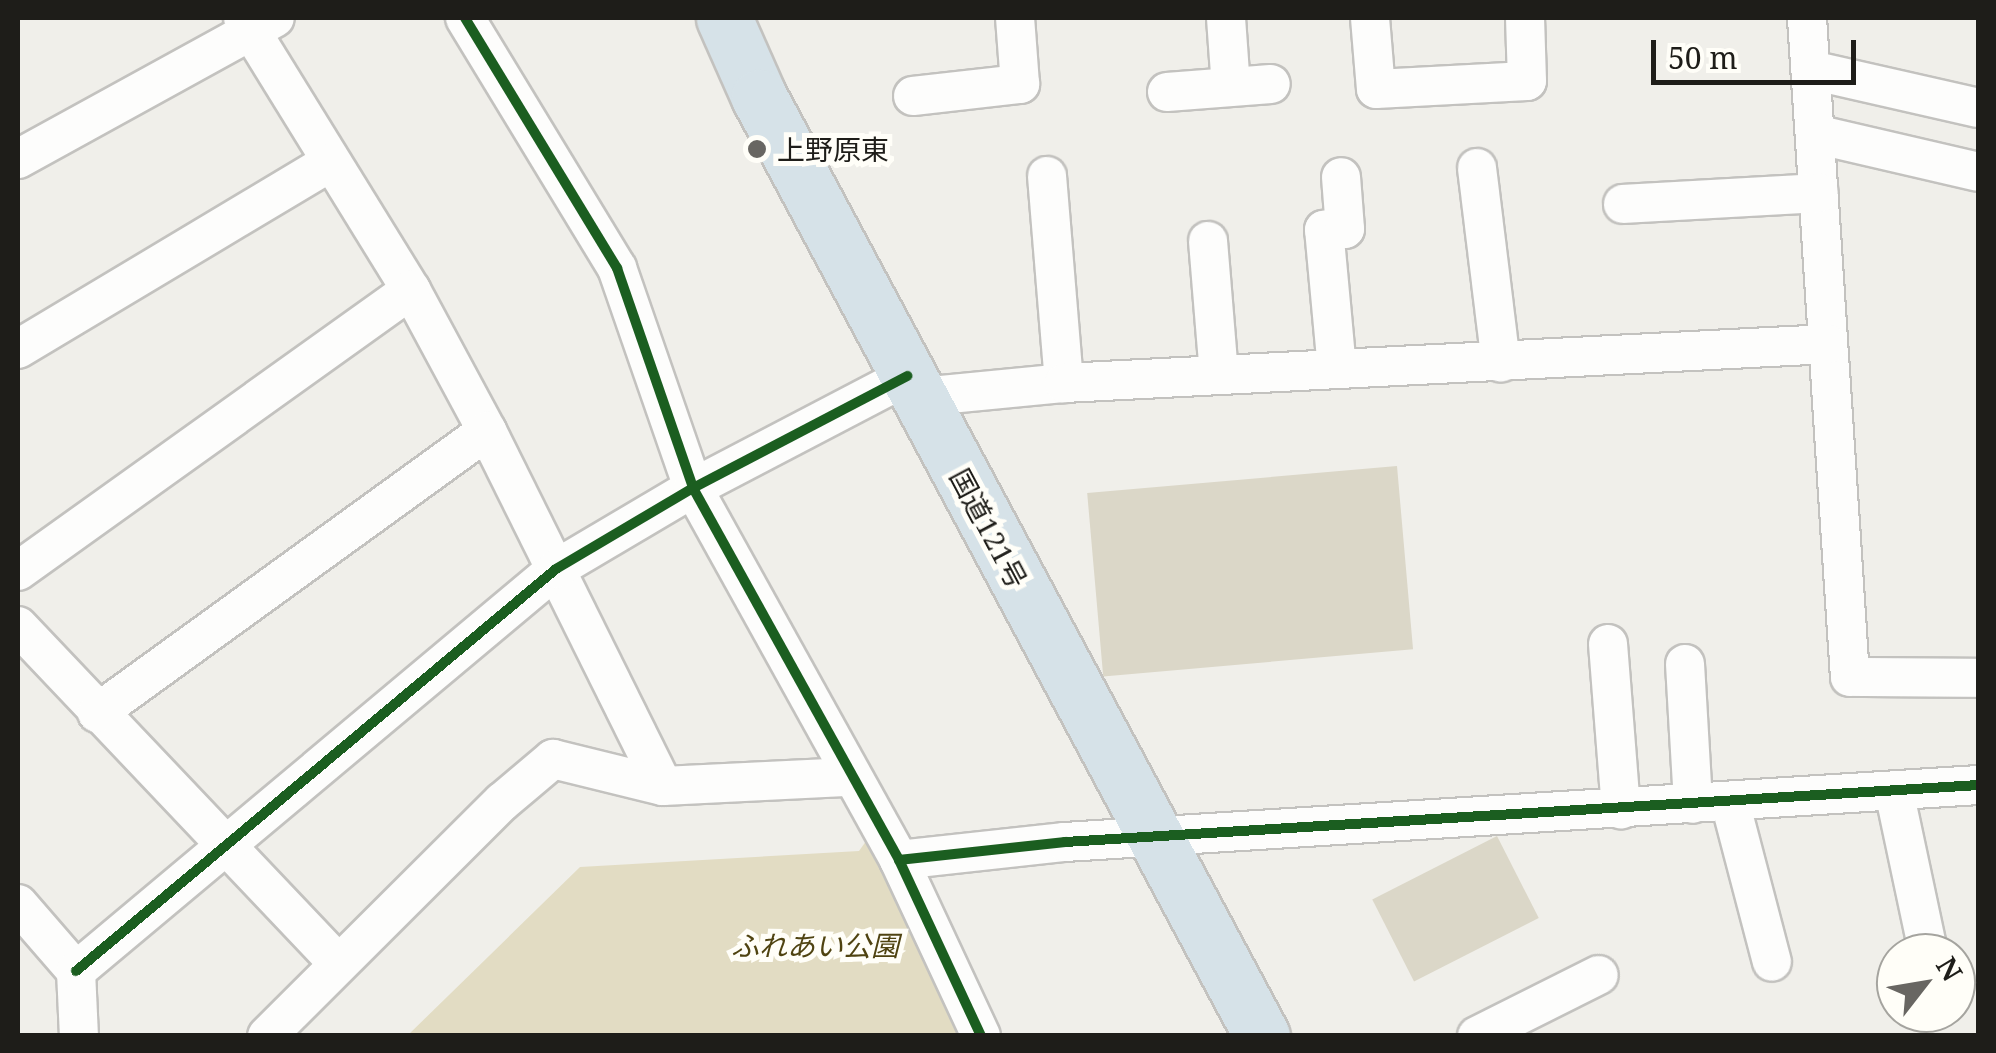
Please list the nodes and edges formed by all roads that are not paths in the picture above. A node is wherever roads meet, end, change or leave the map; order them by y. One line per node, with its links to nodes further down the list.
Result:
1 (465, 18): 34 (street)
2 (724, 18): 32 (highway, 国道121号)
3 (1016, 18): 13 (street)
4 (1226, 18): 11 (street)
5 (1370, 18): 6 (street)
6 (1526, 18)
7 (1807, 18): 9 (street)
8 (256, 22): 16 (street); 17 (street)
9 (1810, 70): 14 (street); 15 (street)
10 (1271, 84): 11 (street)
11 (1231, 88): 12 (street)
12 (1167, 92)
13 (913, 96)
14 (1978, 108)
15 (1814, 134): 19 (street); 22 (street)
16 (18, 158)
17 (329, 162): 25 (street); 27 (street)
18 (1477, 168): 28 (street)
19 (1978, 172)
20 (1047, 176): 31 (street)
21 (1341, 177): 29 (street)
22 (1819, 194): 23 (street); 26 (street)
23 (1622, 204)
24 (1208, 241): 30 (street)
25 (410, 290): 33 (street); 36 (street)
26 (1828, 344): 28 (street); 40 (street)
27 (18, 350)
28 (1501, 363): 29 (street)
29 (1337, 369): 30 (street)
30 (1219, 374): 31 (street)
31 (1064, 384): 32 (street)
32 (913, 387): 34 (street); 48 (highway, 国道121号)
33 (487, 430): 35 (street); 41 (street)
34 (693, 488): 35 (street); 42 (street)
35 (556, 569): 44 (street); 49 (street)
36 (18, 571)
37 (18, 626): 41 (street)
38 (1608, 644): 47 (street)
39 (1686, 664): 46 (street)
40 (1978, 678)
41 (97, 713): 49 (street)
42 (850, 777): 44 (street); 50 (street)
43 (1978, 785): 45 (street)
44 (663, 786): 54 (street)
45 (1894, 791): 46 (street); 52 (street)
46 (1712, 803): 47 (street); 53 (street)
47 (1622, 809): 48 (street)
48 (1156, 838): 50 (street); 60 (highway, 国道121号)
49 (227, 848): 54 (street); 55 (street)
50 (899, 860): 59 (street)
51 (18, 904): 55 (street)
52 (1924, 933)
53 (1772, 962)
54 (338, 963): 58 (street)
55 (76, 971): 57 (street)
56 (1599, 975): 61 (street)
57 (79, 1036)
58 (267, 1036)
59 (980, 1036)
60 (1262, 1036)
61 (1477, 1036)

